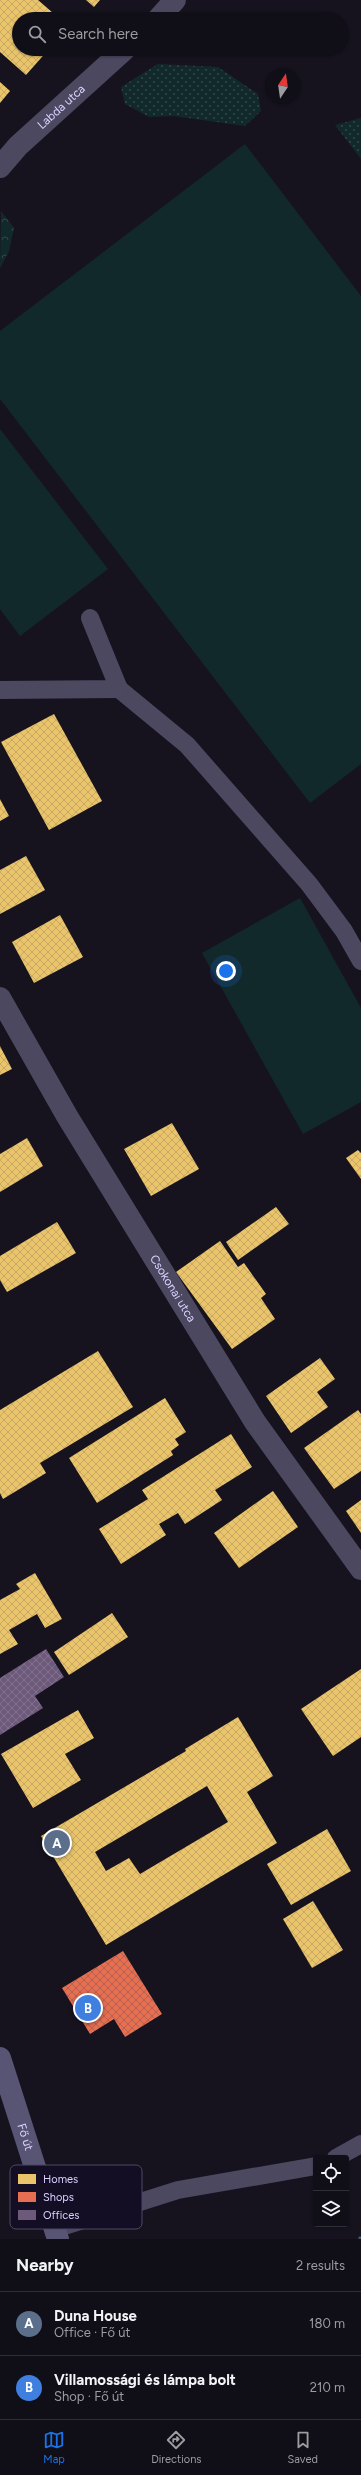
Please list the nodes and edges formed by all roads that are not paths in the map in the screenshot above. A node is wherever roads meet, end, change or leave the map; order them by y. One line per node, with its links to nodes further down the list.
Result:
1 (175, 0): 2 (street)
2 (164, 12)
3 (117, 56): 4 (street, Labda utca)
4 (0, 167)
5 (90, 618): 6 (lane)
6 (119, 689): 7 (lane); 8 (lane)
7 (0, 690)
8 (361, 962)
9 (0, 998): 10 (street, Csokonai utca)
10 (361, 1569)
11 (0, 2058): 14 (main road, Fő út)
12 (361, 2144): 13 (lane)
13 (341, 2155)
14 (35, 2165)
15 (313, 2167): 16 (lane)
16 (142, 2203)
17 (71, 2229): 18 (lane)
18 (57, 2234)

